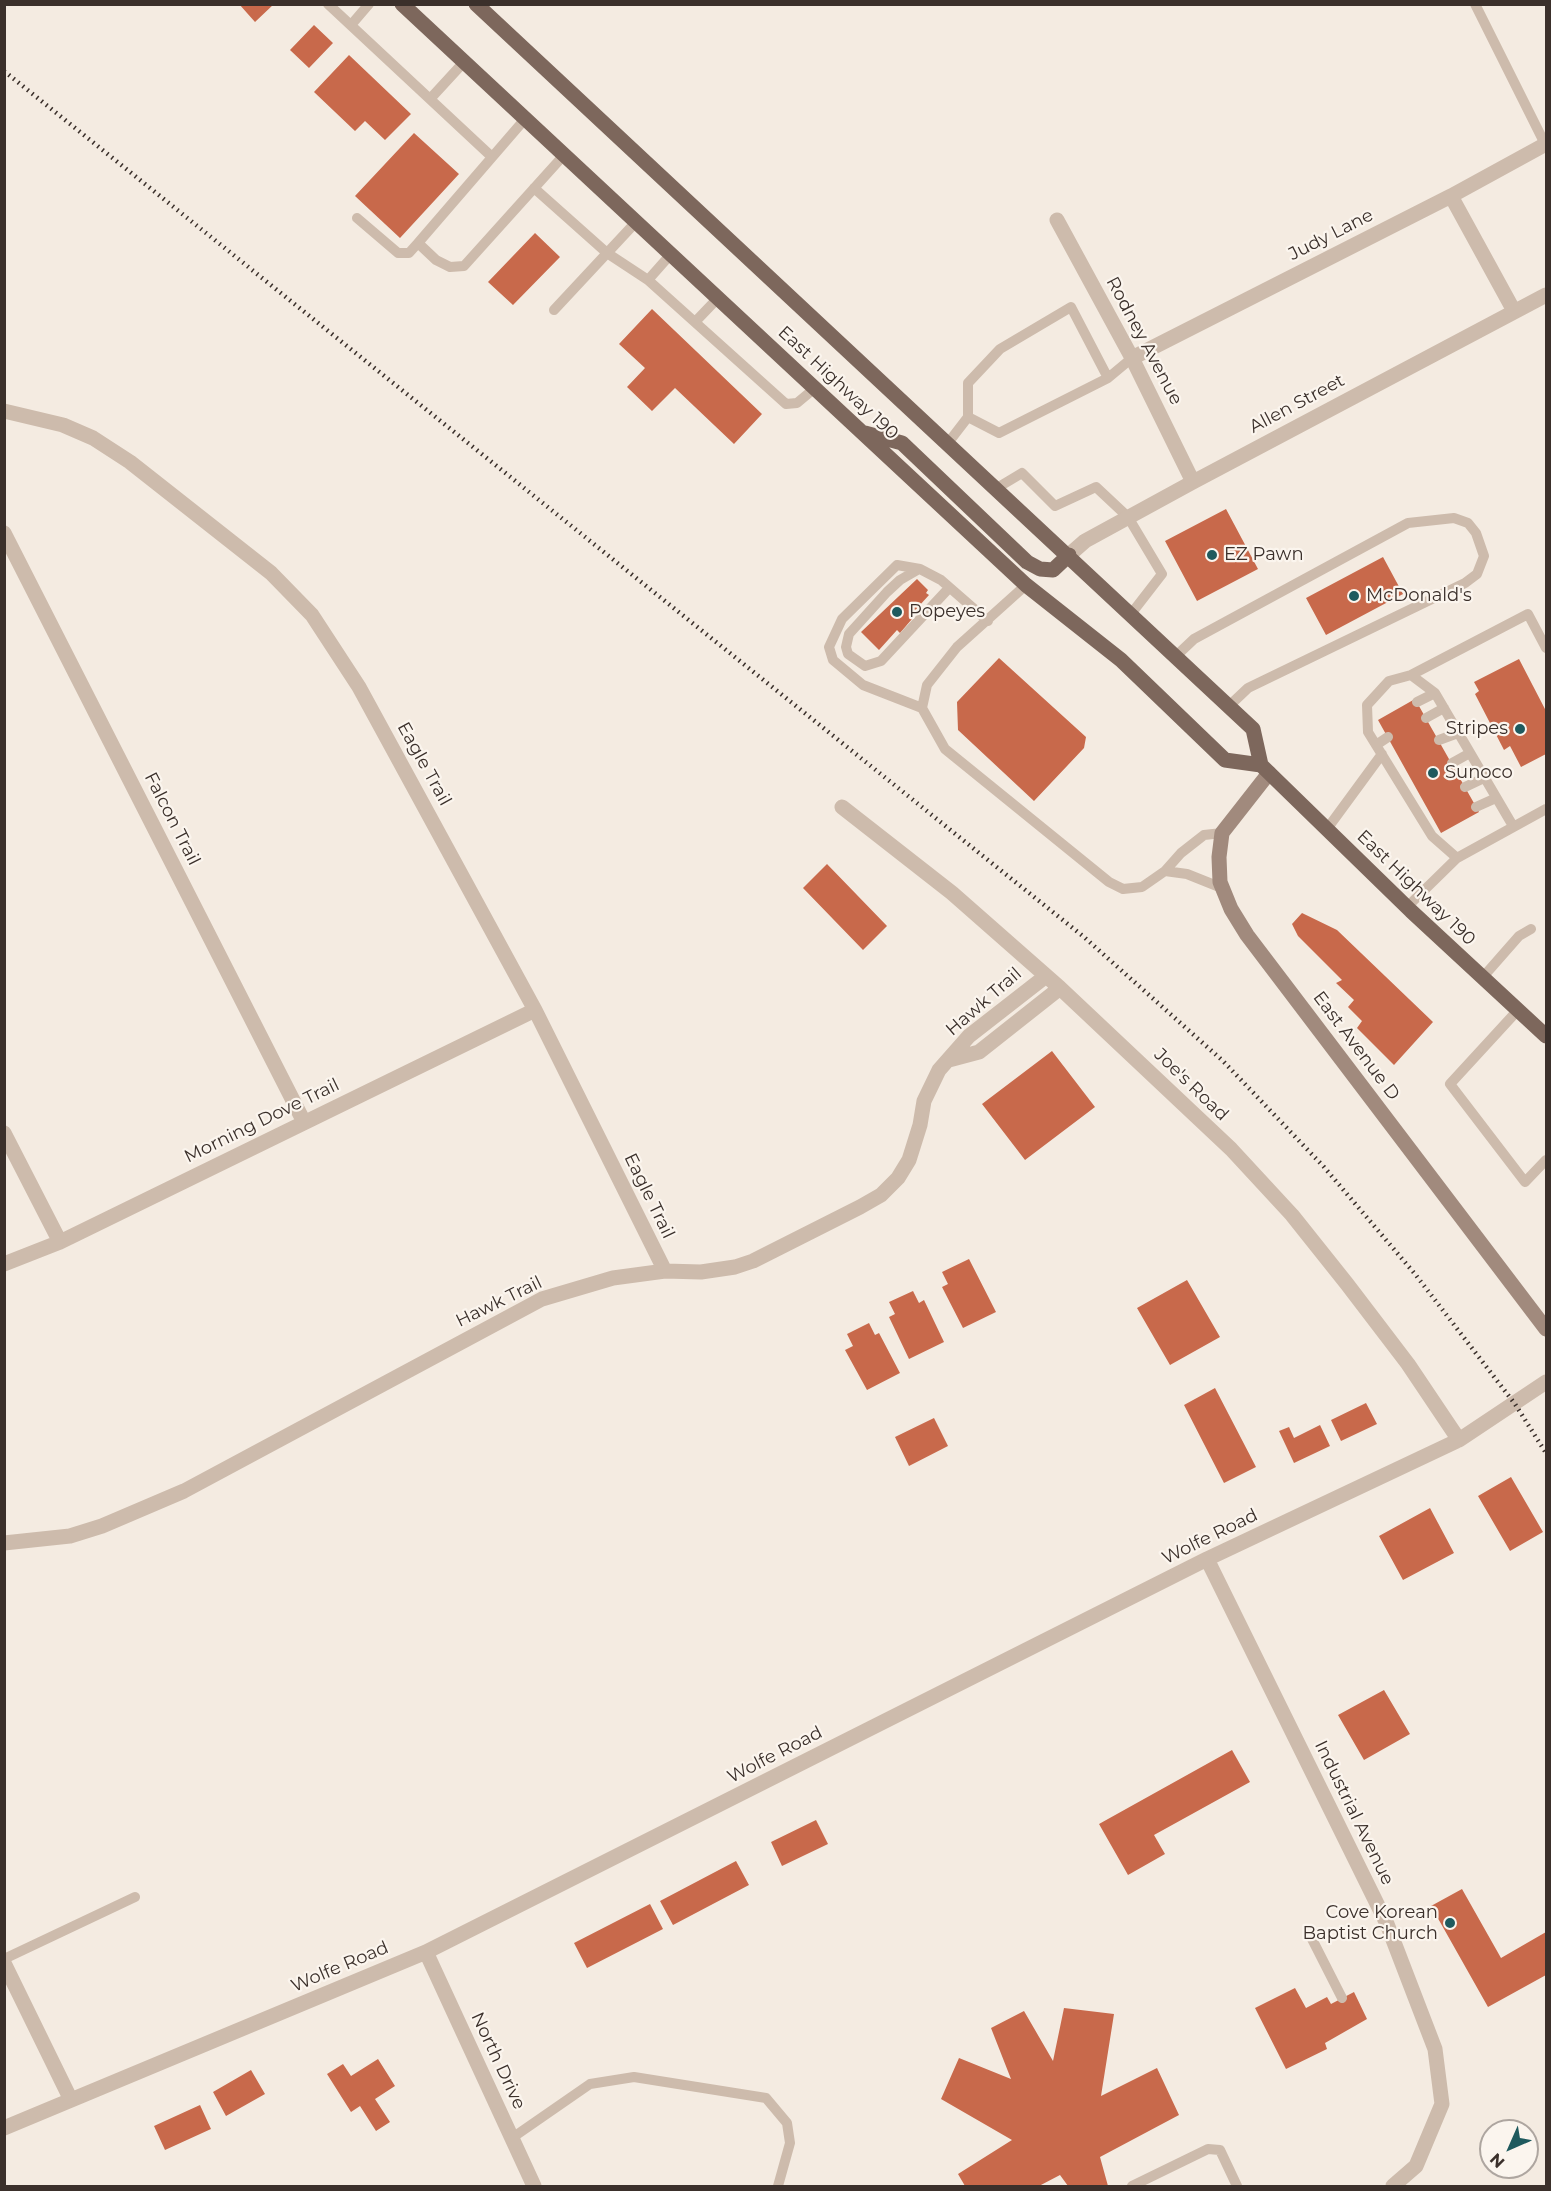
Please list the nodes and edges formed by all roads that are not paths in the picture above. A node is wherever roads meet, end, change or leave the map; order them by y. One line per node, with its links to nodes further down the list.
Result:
1 (328, 4): 6 (lane)
2 (369, 4): 6 (lane)
3 (402, 4): 7 (main road, East Highway 190)
4 (476, 4): 33 (main road, East Highway 190)
5 (1475, 4): 10 (lane)
6 (351, 25): 8 (lane)
7 (464, 62): 8 (lane); 9 (main road, East Highway 190)
8 (430, 99): 12 (lane)
9 (525, 119): 11 (main road, East Highway 190); 12 (lane)
10 (1546, 144): 14 (street, Judy Lane)
11 (564, 155): 13 (lane); 17 (main road, East Highway 190)
12 (492, 157): 18 (lane)
13 (534, 188): 18 (lane); 19 (lane)
14 (1451, 196): 25 (street); 27 (street, Judy Lane)
15 (357, 218): 18 (lane)
16 (1057, 220): 27 (street, Rodney Avenue)
17 (636, 222): 19 (lane); 20 (main road, East Highway 190)
18 (418, 243)
19 (606, 253): 21 (lane); 24 (lane)
20 (671, 254): 21 (lane); 23 (main road, East Highway 190)
21 (648, 280): 26 (lane)
22 (1546, 295): 25 (street, Allen Street)
23 (718, 298): 26 (lane); 29 (main road, East Highway 190)
24 (554, 310)
25 (1514, 311): 34 (street, Allen Street)
26 (695, 322): 29 (lane)
27 (1132, 358): 28 (lane); 34 (street, Rodney Avenue)
28 (1108, 378): 31 (lane); 31 (lane)
29 (815, 388): 32 (main road, East Highway 190)
30 (4, 411): 83 (street, Eagle Trail)
31 (968, 417): 33 (lane)
32 (862, 432): 38 (main road); 40 (main road, East Highway 190)
33 (948, 442): 35 (main road, East Highway 190)
34 (1193, 482): 36 (street, Allen Street)
35 (997, 488): 36 (lane); 38 (main road, East Highway 190)
36 (1128, 518): 38 (street, Allen Street); 42 (lane)
37 (4, 533): 87 (street, Falcon Trail)
38 (1069, 555): 42 (main road, East Highway 190)
39 (920, 568): 41 (lane); 41 (lane); 50 (lane)
40 (1026, 585): 43 (lane); 63 (main road, East Highway 190)
41 (949, 588): 43 (lane)
42 (1131, 614): 45 (main road, East Highway 190)
43 (988, 621): 50 (lane)
44 (1546, 648): 46 (lane)
45 (1176, 656): 49 (main road, East Highway 190); 49 (lane)
46 (1412, 675): 47 (lane); 54 (lane)
47 (1435, 693): 48 (lane); 51 (lane)
48 (1417, 702)
49 (1229, 706): 63 (main road, East Highway 190)
50 (922, 708): 76 (lane)
51 (1444, 708): 52 (lane); 55 (lane)
52 (1426, 718)
53 (1380, 722): 54 (lane)
54 (1368, 728): 58 (lane)
55 (1458, 733): 57 (lane); 59 (lane)
56 (1388, 737): 58 (lane)
57 (1439, 740)
58 (1379, 749): 62 (lane); 73 (lane)
59 (1470, 753): 61 (lane); 64 (lane)
60 (1402, 762): 62 (lane)
61 (1452, 763)
62 (1390, 768): 67 (lane)
63 (1265, 769): 73 (main road, East Highway 190); 74 (main road)
64 (1484, 778): 66 (lane); 68 (lane)
65 (1414, 783): 67 (lane)
66 (1465, 787)
67 (1403, 789): 75 (lane)
68 (1496, 798): 70 (lane); 72 (lane)
69 (842, 807): 80 (street, Joe's Road)
70 (1476, 807)
71 (1546, 809): 72 (lane)
72 (1513, 826): 75 (lane)
73 (1327, 829): 78 (main road, East Highway 190)
74 (1222, 833): 76 (lane); 77 (main road, East Avenue D)
75 (1457, 858): 78 (lane)
76 (1165, 871): 77 (lane)
77 (1222, 888): 93 (main road, East Avenue D)
78 (1407, 907): 81 (main road, East Highway 190)
79 (1531, 929): 81 (lane)
80 (1046, 976): 82 (street, Joe's Road); 86 (street, Hawk Trail)
81 (1483, 977): 84 (main road, East Highway 190)
82 (1060, 988): 86 (street, Hawk Trail); 95 (street, Joe's Road)
83 (535, 1010): 87 (street, Morning Dove Trail); 92 (street, Eagle Trail)
84 (1518, 1010): 85 (main road, East Highway 190); 89 (lane)
85 (1544, 1030)
86 (949, 1060): 92 (street, Hawk Trail)
87 (304, 1122): 90 (street, Morning Dove Trail)
88 (4, 1134): 90 (street)
89 (1546, 1161)
90 (60, 1242): 91 (street, Morning Dove Trail)
91 (4, 1264)
92 (665, 1271): 96 (street, Hawk Trail)
93 (1546, 1329)
94 (1546, 1382): 95 (street, Wolfe Road)
95 (1460, 1440): 97 (street, Wolfe Road)
96 (4, 1543)
97 (1207, 1559): 100 (street, Wolfe Road); 110 (street, Industrial Avenue)
98 (135, 1897): 101 (lane)
99 (1312, 1939): 102 (lane)
100 (426, 1952): 103 (street, Wolfe Road); 105 (street, North Drive)
101 (4, 1961): 103 (street)
102 (1342, 1998)
103 (71, 2100): 104 (street, Wolfe Road)
104 (4, 2128)
105 (512, 2138): 106 (street, North Drive); 107 (lane)
106 (534, 2187)
107 (778, 2187)
108 (1132, 2187): 109 (lane)
109 (1237, 2187)
110 (1393, 2187)

